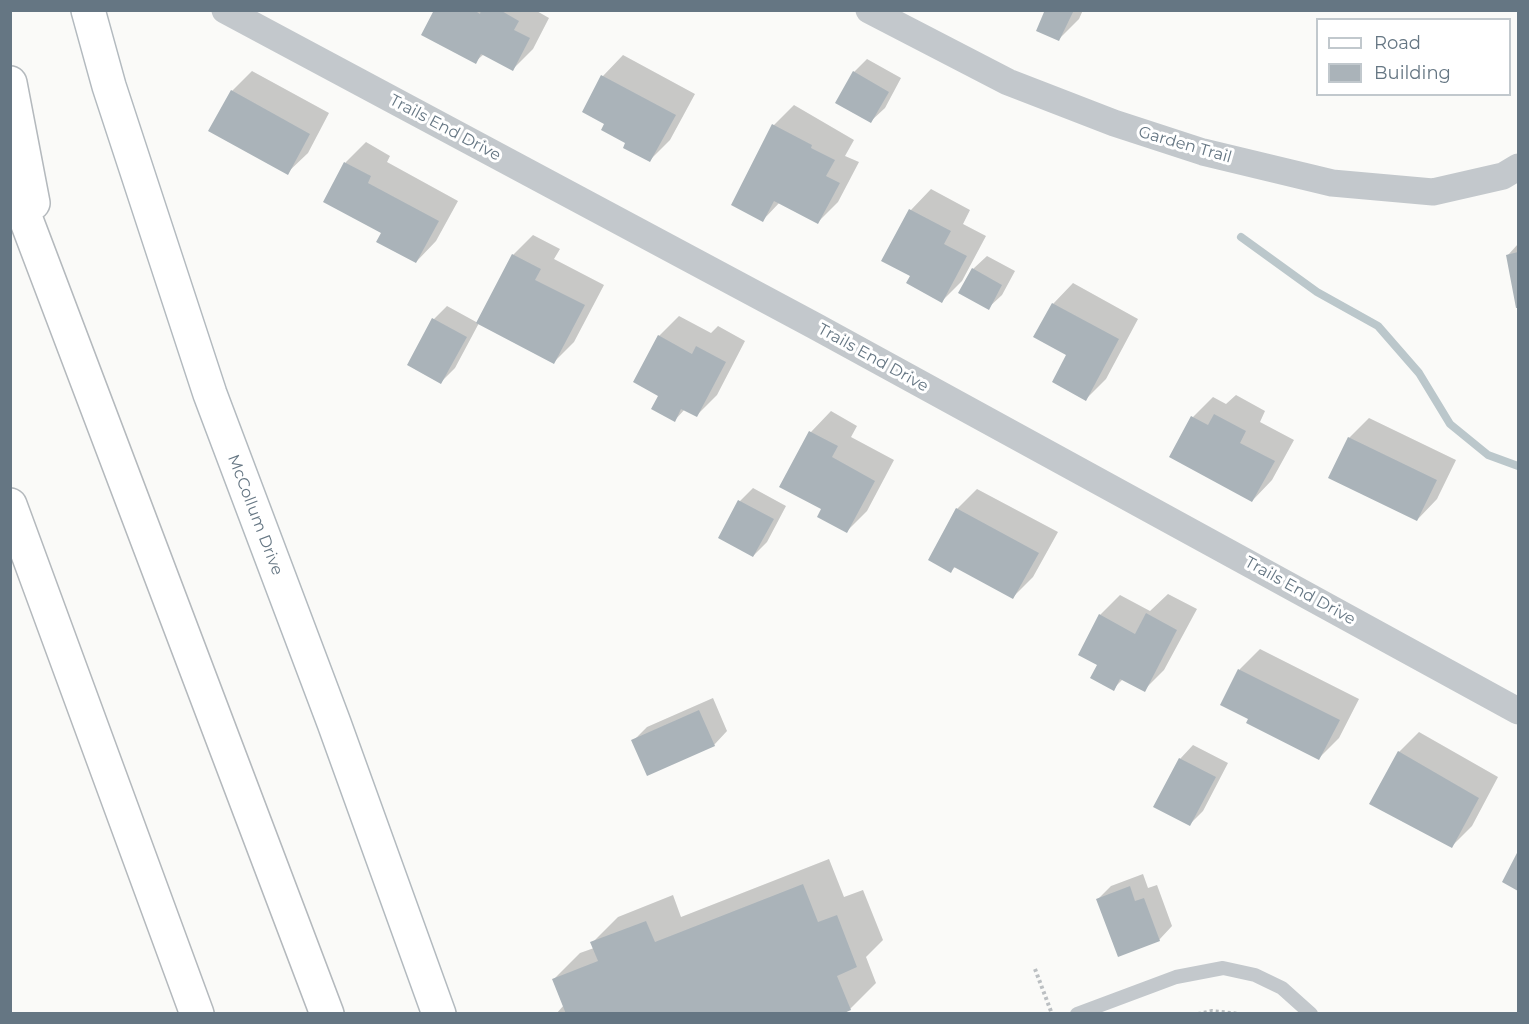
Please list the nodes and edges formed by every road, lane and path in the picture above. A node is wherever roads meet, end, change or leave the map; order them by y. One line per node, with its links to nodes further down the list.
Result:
1 (88, 10): 13 (main road, McCollum Drive)
2 (225, 10): 9 (street, Trails End Drive)
3 (869, 10): 5 (street, Garden Trail)
4 (10, 83): 7 (main road)
5 (1518, 167)
6 (10, 177): 7 (main road)
7 (46, 273): 12 (main road)
8 (10, 505): 11 (main road)
9 (1518, 711)
10 (1035, 969): 14 (path)
11 (197, 1014)
12 (327, 1014)
13 (439, 1014)
14 (1052, 1014)
15 (1077, 1014): 18 (lane)
16 (1198, 1014): 17 (path)
17 (1240, 1014)
18 (1311, 1014)

